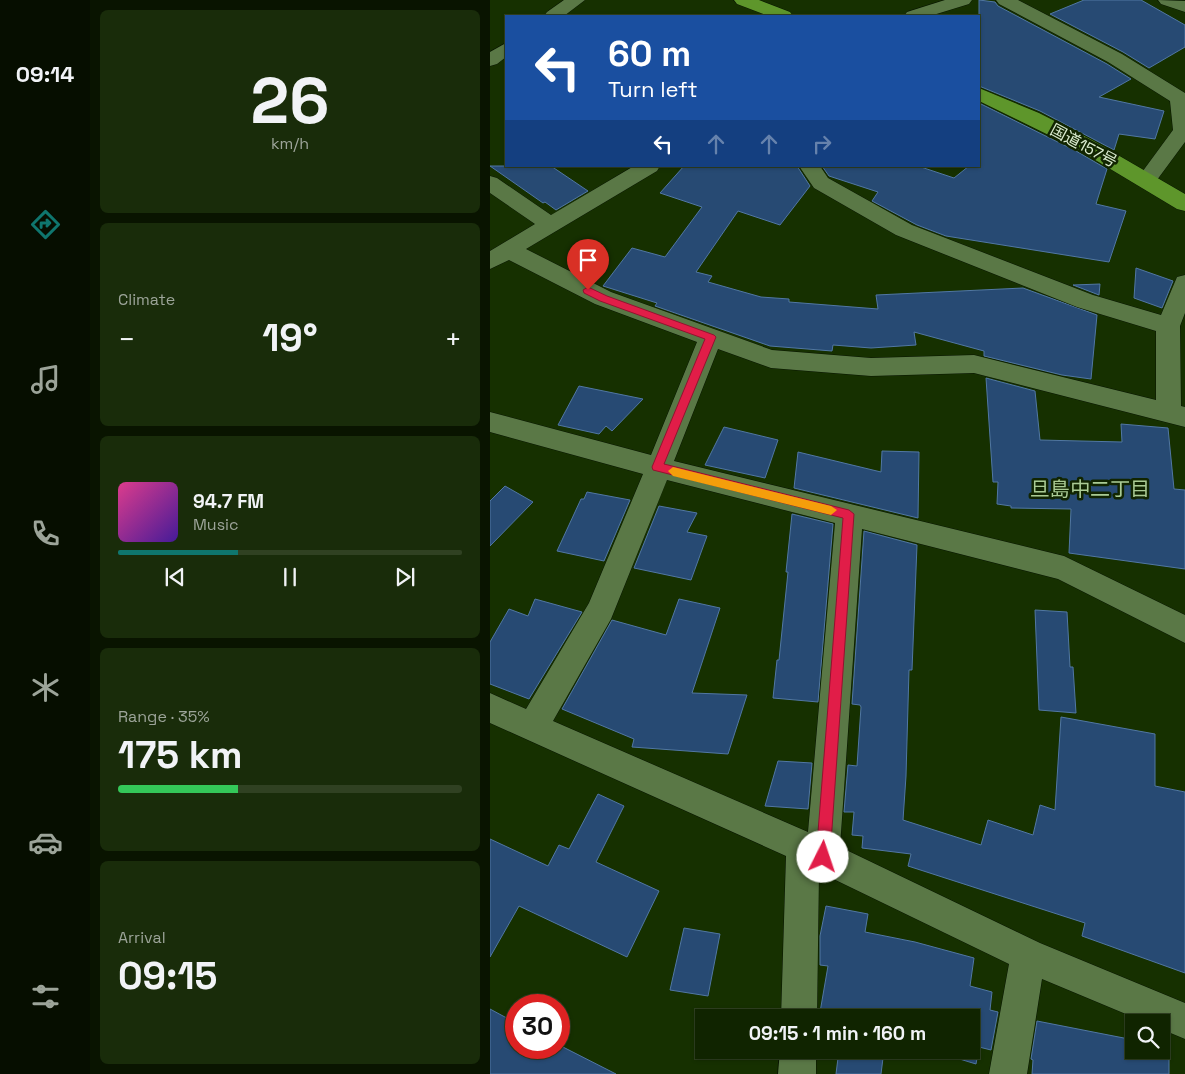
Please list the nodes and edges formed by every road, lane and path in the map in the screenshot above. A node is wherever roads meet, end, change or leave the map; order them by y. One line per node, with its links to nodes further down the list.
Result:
1 (576, 0): 7 (street)
2 (743, 0): 8 (highway)
3 (961, 0): 9 (street)
4 (1005, 0): 11 (street)
5 (1167, 0): 6 (street)
6 (1185, 8)
7 (554, 15)
8 (781, 15)
9 (916, 15)
10 (980, 94): 14 (highway, 国道157号)
11 (1184, 131): 14 (street)
12 (648, 167): 17 (street)
13 (810, 167): 20 (street)
14 (1147, 179): 16 (highway, 国道157号)
15 (490, 183): 17 (street)
16 (1185, 204)
17 (551, 226): 18 (street)
18 (500, 255): 21 (street)
19 (1185, 283): 20 (street)
20 (1168, 326): 22 (street)
21 (711, 337): 22 (street); 24 (street)
22 (1177, 415)
23 (490, 422): 24 (street)
24 (657, 467): 25 (street); 28 (street)
25 (849, 514): 26 (street); 29 (street)
26 (1185, 630)
27 (490, 708): 28 (street)
28 (532, 728): 29 (street)
29 (813, 852): 30 (street); 31 (street)
30 (1028, 955): 32 (street); 35 (street)
31 (800, 1009)
32 (1185, 1021)
33 (798, 1059): 34 (street)
34 (797, 1074)
35 (1008, 1074)

